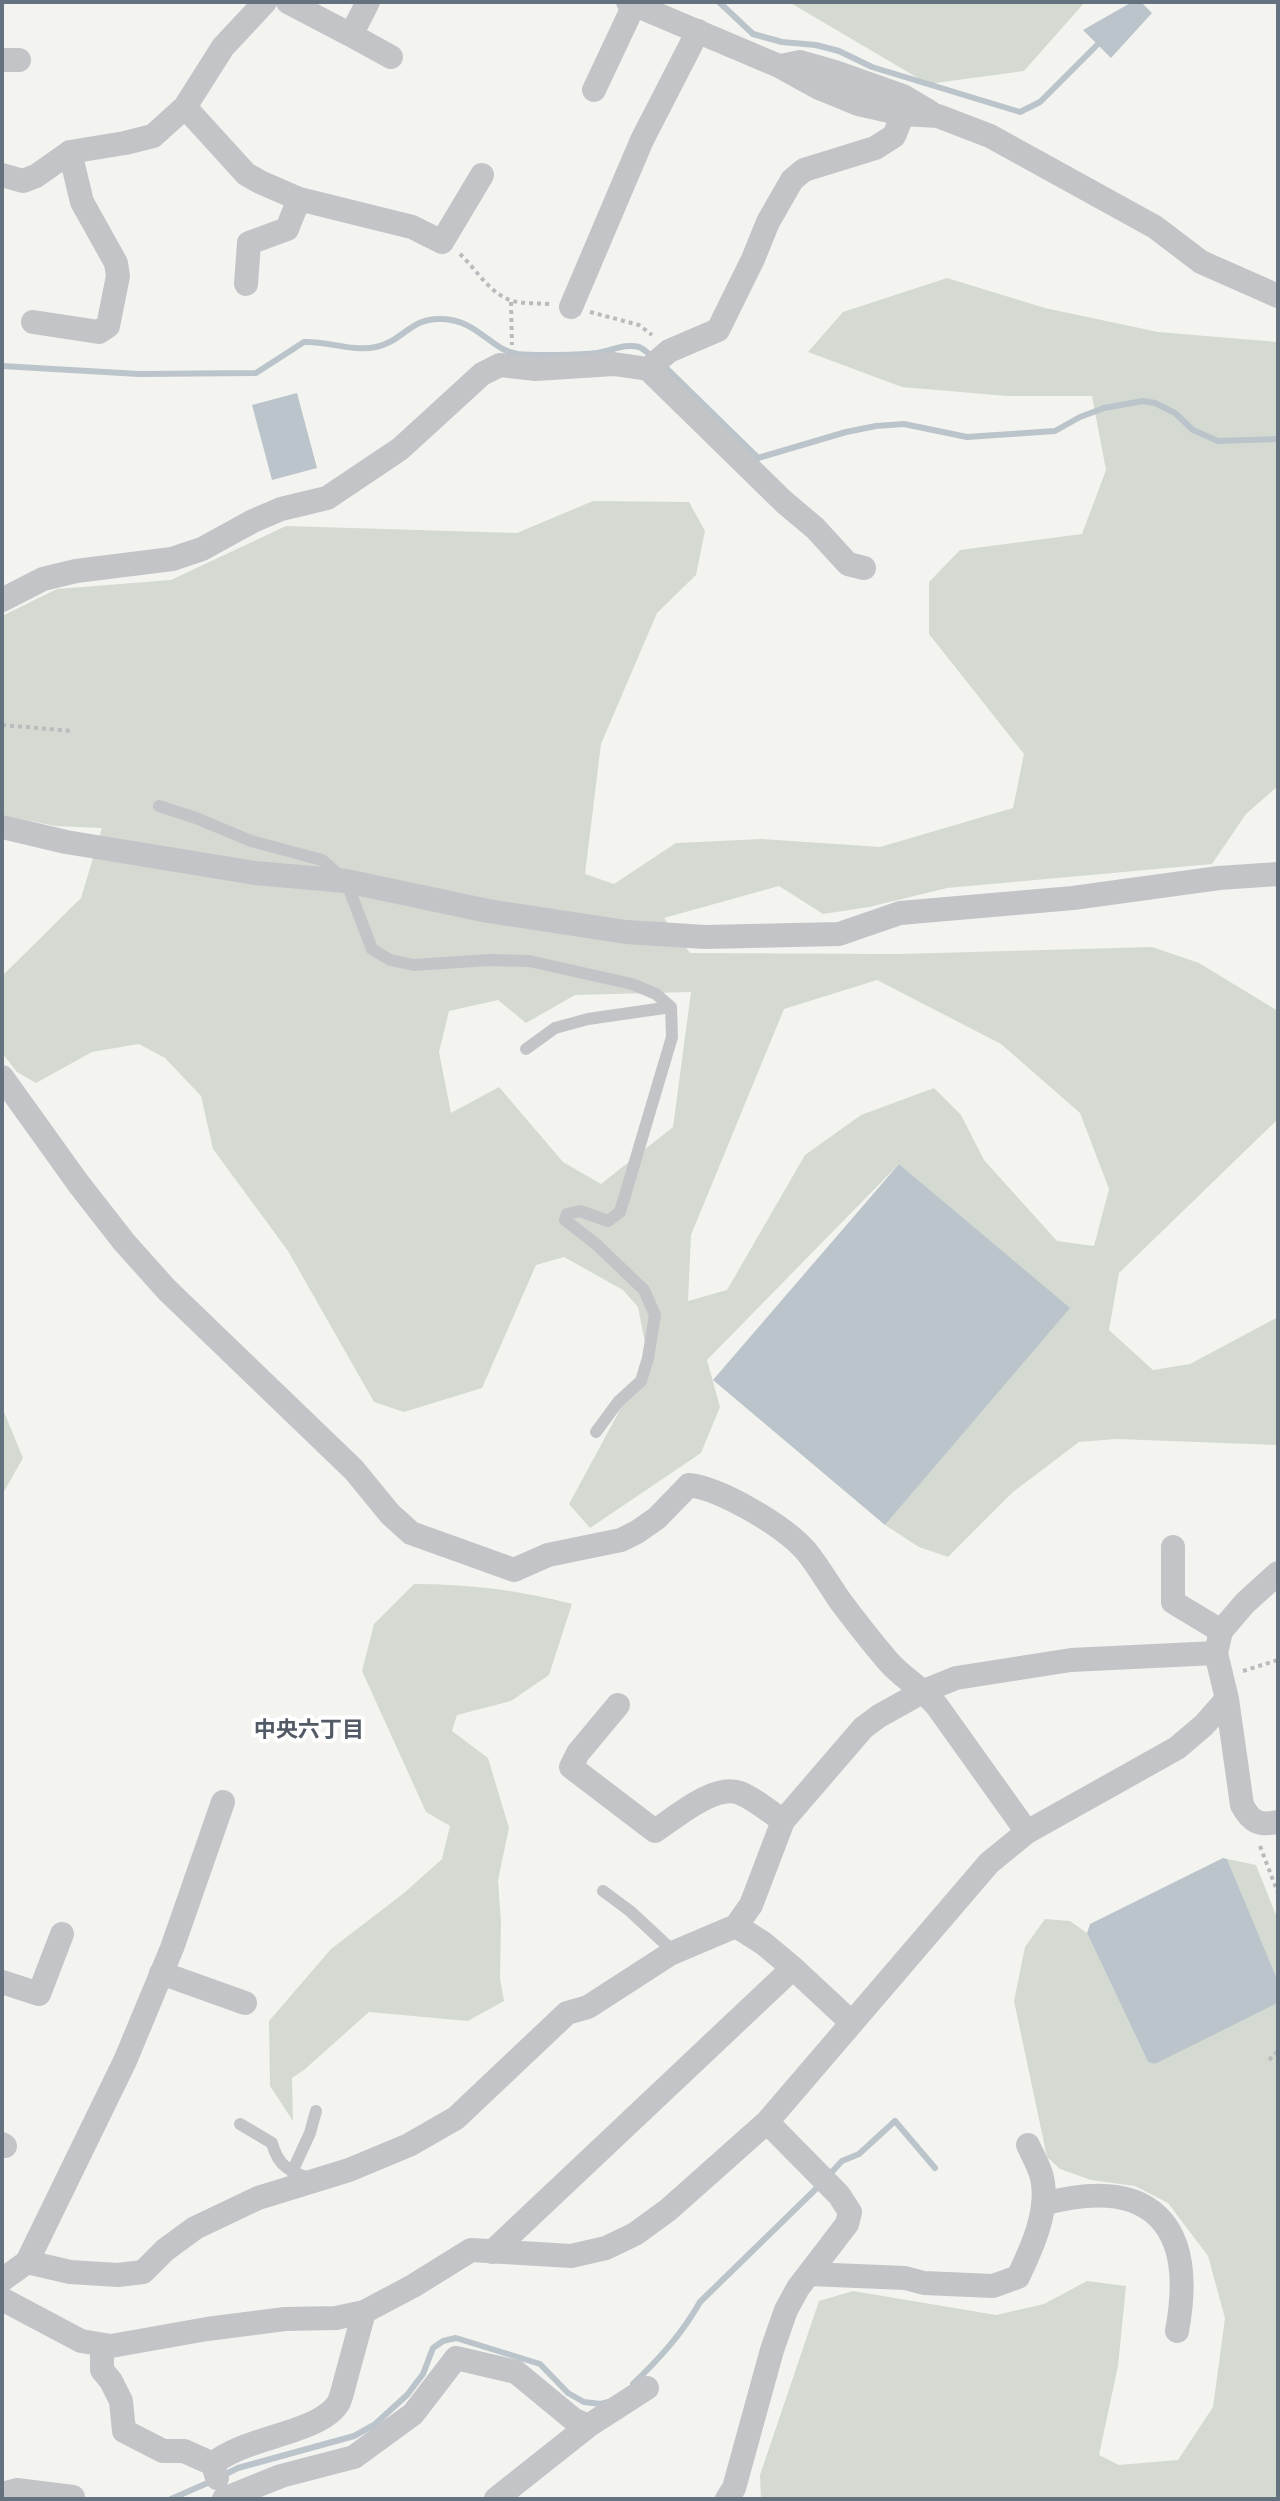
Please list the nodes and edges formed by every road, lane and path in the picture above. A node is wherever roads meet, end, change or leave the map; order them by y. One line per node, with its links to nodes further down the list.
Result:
1 (265, 2): 10 (street)
2 (288, 2): 6 (street)
3 (368, 2): 6 (street)
4 (631, 3): 5 (street); 9 (street)
5 (698, 31): 8 (street); 20 (street)
6 (351, 35): 7 (street)
7 (391, 57)
8 (779, 66): 11 (street); 12 (street)
9 (594, 90)
10 (185, 107): 13 (street); 16 (street)
11 (903, 114): 12 (street); 23 (street)
12 (938, 116): 18 (street)
13 (70, 152): 14 (street); 21 (street)
14 (2, 175)
15 (482, 175): 16 (street)
16 (299, 199): 17 (street)
17 (246, 284)
18 (1278, 296)
19 (511, 300): 22 (path)
20 (571, 307)
21 (33, 322)
22 (513, 342)
23 (648, 369): 24 (street); 25 (street)
24 (864, 568)
25 (2, 600)
26 (2, 725): 27 (path)
27 (73, 731)
28 (159, 806): 31 (lane)
29 (2, 827): 31 (street)
30 (1278, 874): 31 (street)
31 (346, 881): 32 (lane)
32 (671, 1007): 33 (lane); 35 (lane)
33 (526, 1049)
34 (2, 1077): 41 (street)
35 (596, 1432)
36 (1173, 1547): 38 (street)
37 (1278, 1573): 38 (street)
38 (1218, 1642): 40 (street); 41 (street)
39 (1278, 1660): 40 (path)
40 (1225, 1689): 44 (street); 47 (street)
41 (924, 1691): 45 (street); 47 (street)
42 (618, 1705): 45 (street)
43 (223, 1802): 54 (street)
44 (1248, 1817): 46 (street); 49 (path)
45 (783, 1821): 50 (street)
46 (1278, 1822)
47 (1027, 1832): 57 (street)
48 (603, 1891): 52 (lane)
49 (1278, 1893)
50 (736, 1926): 52 (street); 53 (street)
51 (62, 1934): 55 (street)
52 (674, 1952): 65 (street)
53 (793, 1968): 57 (street); 67 (street)
54 (161, 1973): 56 (street); 68 (street)
55 (2, 1982)
56 (245, 2003)
57 (851, 2022): 61 (street)
58 (1278, 2051): 59 (path)
59 (1269, 2060)
60 (316, 2111): 64 (lane)
61 (767, 2122): 67 (street); 69 (street)
62 (240, 2124): 64 (lane)
63 (1028, 2145): 66 (street)
64 (292, 2172): 65 (lane)
65 (315, 2180): 68 (street)
66 (1043, 2204): 69 (street); 73 (street)
67 (492, 2252): 72 (street)
68 (27, 2262): 70 (street)
69 (809, 2274): 82 (street)
70 (2, 2280)
71 (2, 2299): 74 (street)
72 (364, 2312): 74 (street); 77 (street)
73 (1177, 2331)
74 (102, 2345): 77 (street)
75 (647, 2388): 76 (street)
76 (588, 2426): 80 (street); 81 (street)
77 (213, 2464): 80 (street)
78 (2, 2494): 79 (street)
79 (80, 2498)
80 (224, 2499)
81 (496, 2499)
82 (727, 2499)

